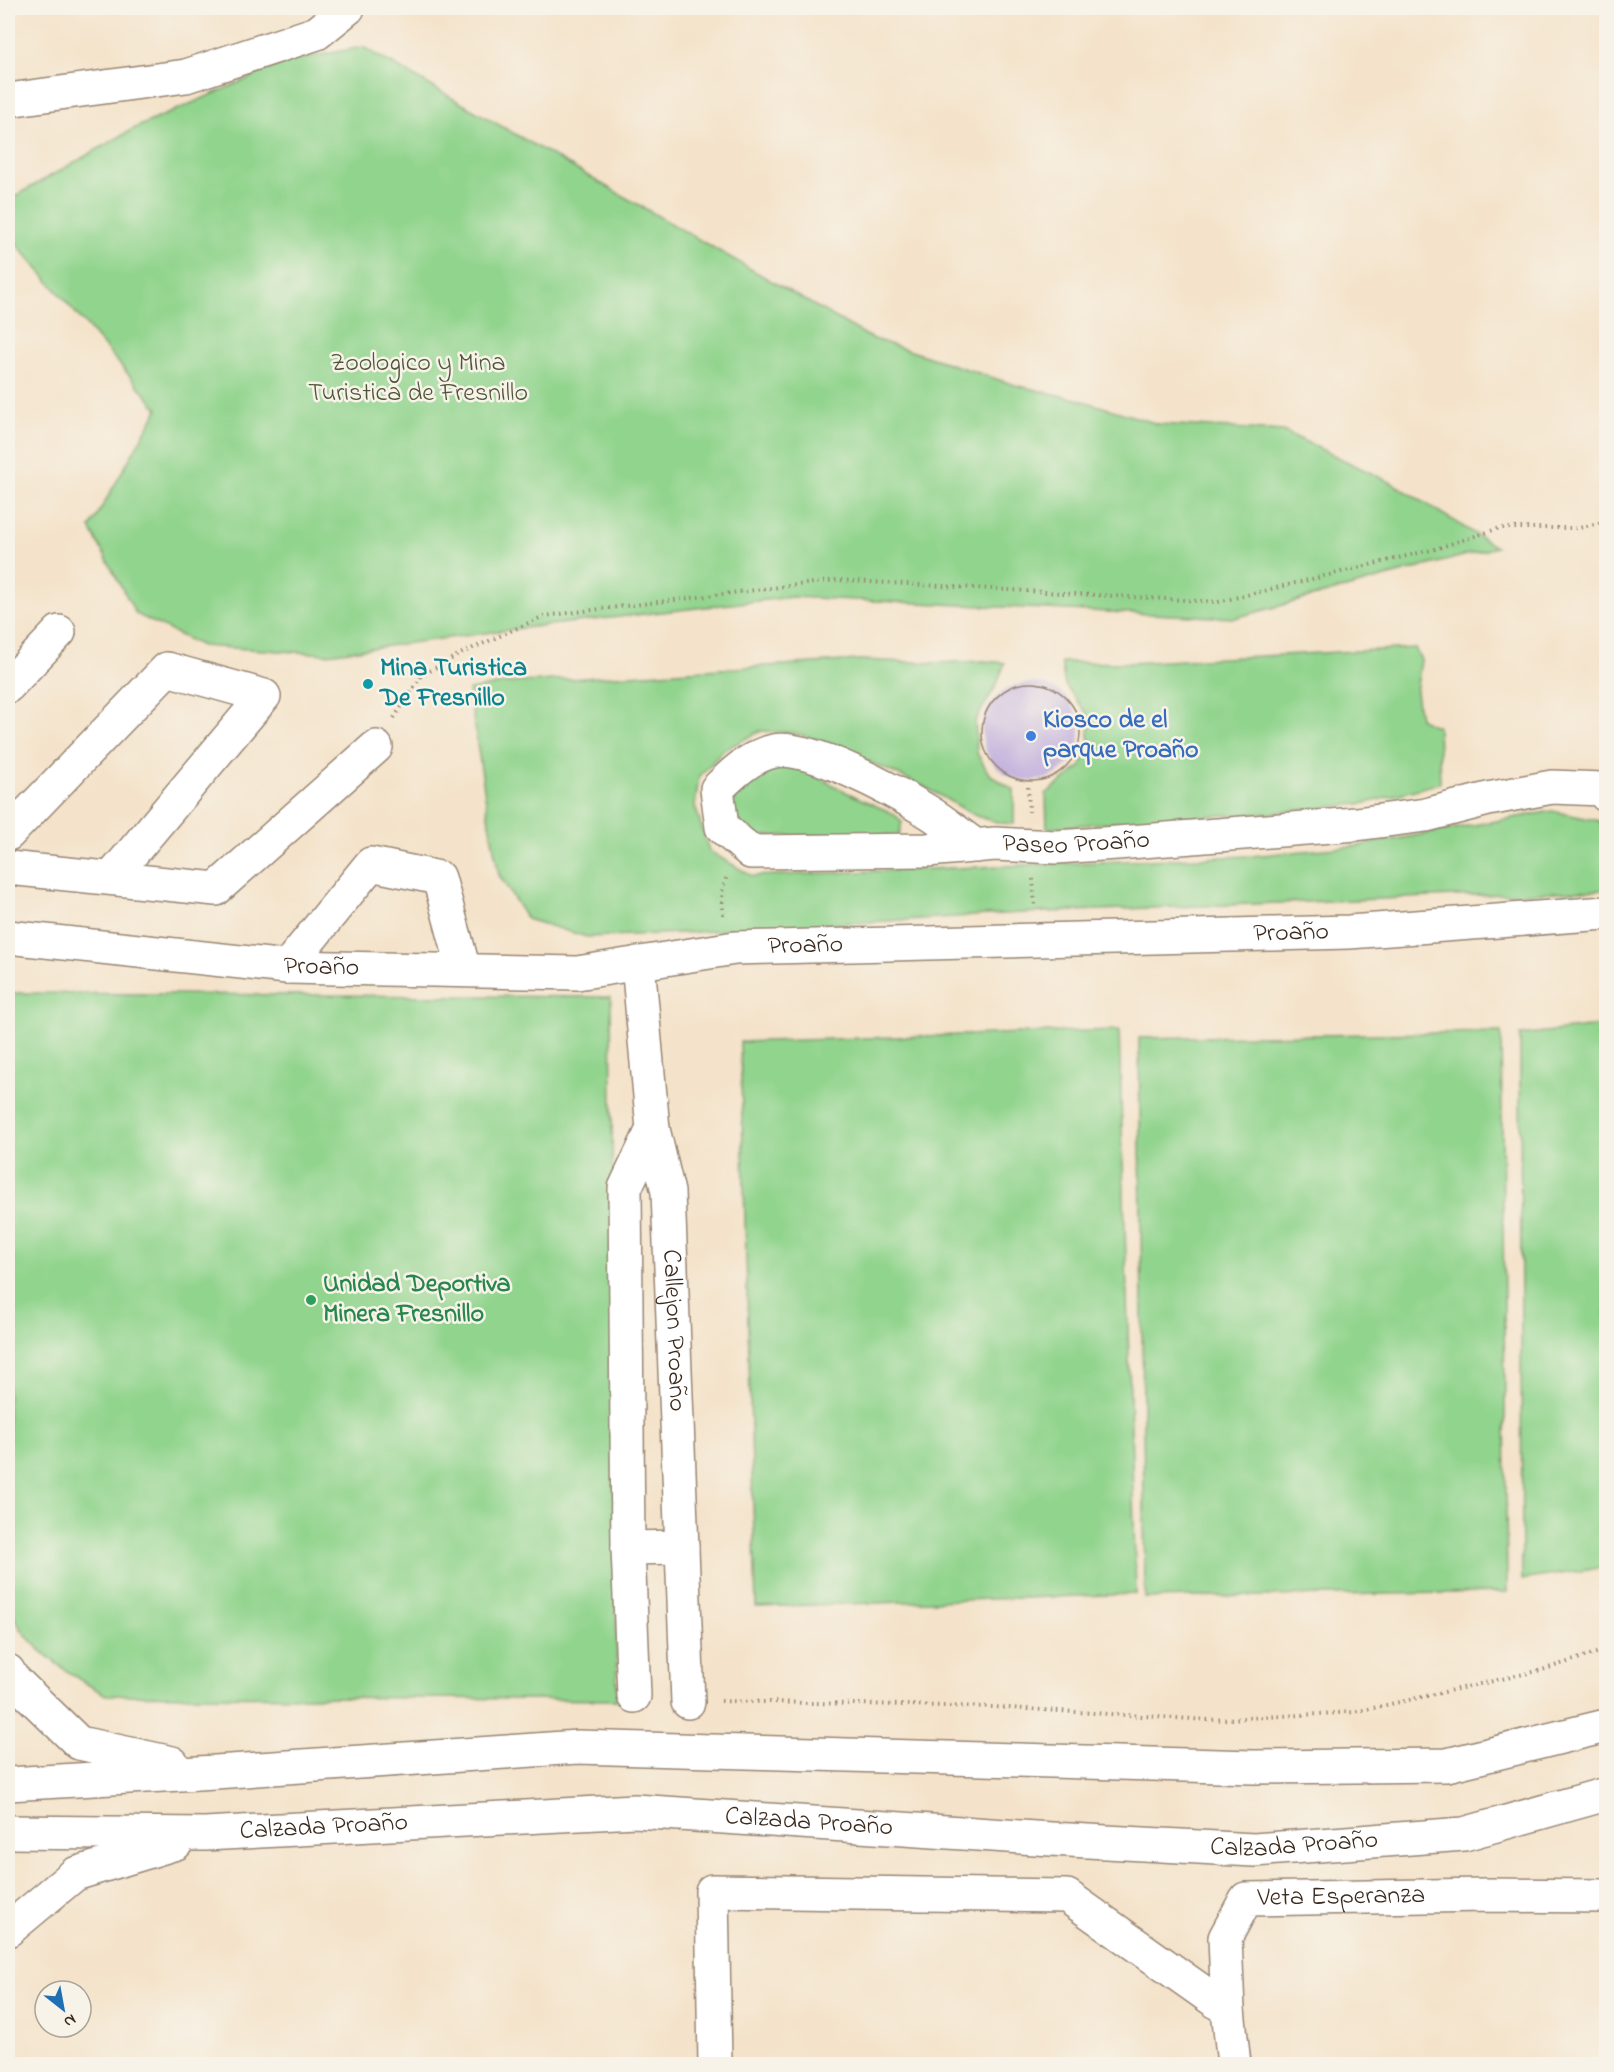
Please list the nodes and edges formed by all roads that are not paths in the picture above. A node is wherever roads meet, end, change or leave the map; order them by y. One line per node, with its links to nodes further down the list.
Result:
1 (348, 8): 2 (main road)
2 (8, 100)
3 (58, 632): 4 (main road)
4 (8, 686)
5 (376, 747): 10 (main road)
6 (1606, 795): 8 (main road, Paseo Proaño)
7 (8, 834): 10 (main road)
8 (976, 846): 8 (main road, Paseo Proaño)
9 (8, 868): 10 (main road)
10 (111, 878)
11 (1606, 913): 13 (main road, Proaño)
12 (8, 937): 14 (main road, Proaño)
13 (638, 963): 15 (main road, Proaño); 16 (main road, Callejon Proaño)
14 (287, 967): 15 (main road, Proaño); 15 (main road)
15 (464, 970)
16 (653, 1129): 17 (main road, Callejon Proaño); 18 (main road)
17 (682, 1547): 18 (main road); 21 (main road, Callejon Proaño)
18 (628, 1548): 20 (main road)
19 (8, 1671): 23 (main road)
20 (633, 1696)
21 (687, 1702)
22 (1606, 1726): 23 (main road)
23 (215, 1772): 24 (main road)
24 (8, 1784)
25 (1606, 1794): 27 (main road, Calzada Proaño)
26 (8, 1832): 27 (main road, Calzada Proaño)
27 (205, 1834): 29 (main road)
28 (1606, 1896): 30 (main road, Veta Esperanza)
29 (8, 1930)
30 (1228, 2010): 31 (main road); 32 (main road, Veta Esperanza)
31 (716, 2064)
32 (1234, 2064)

